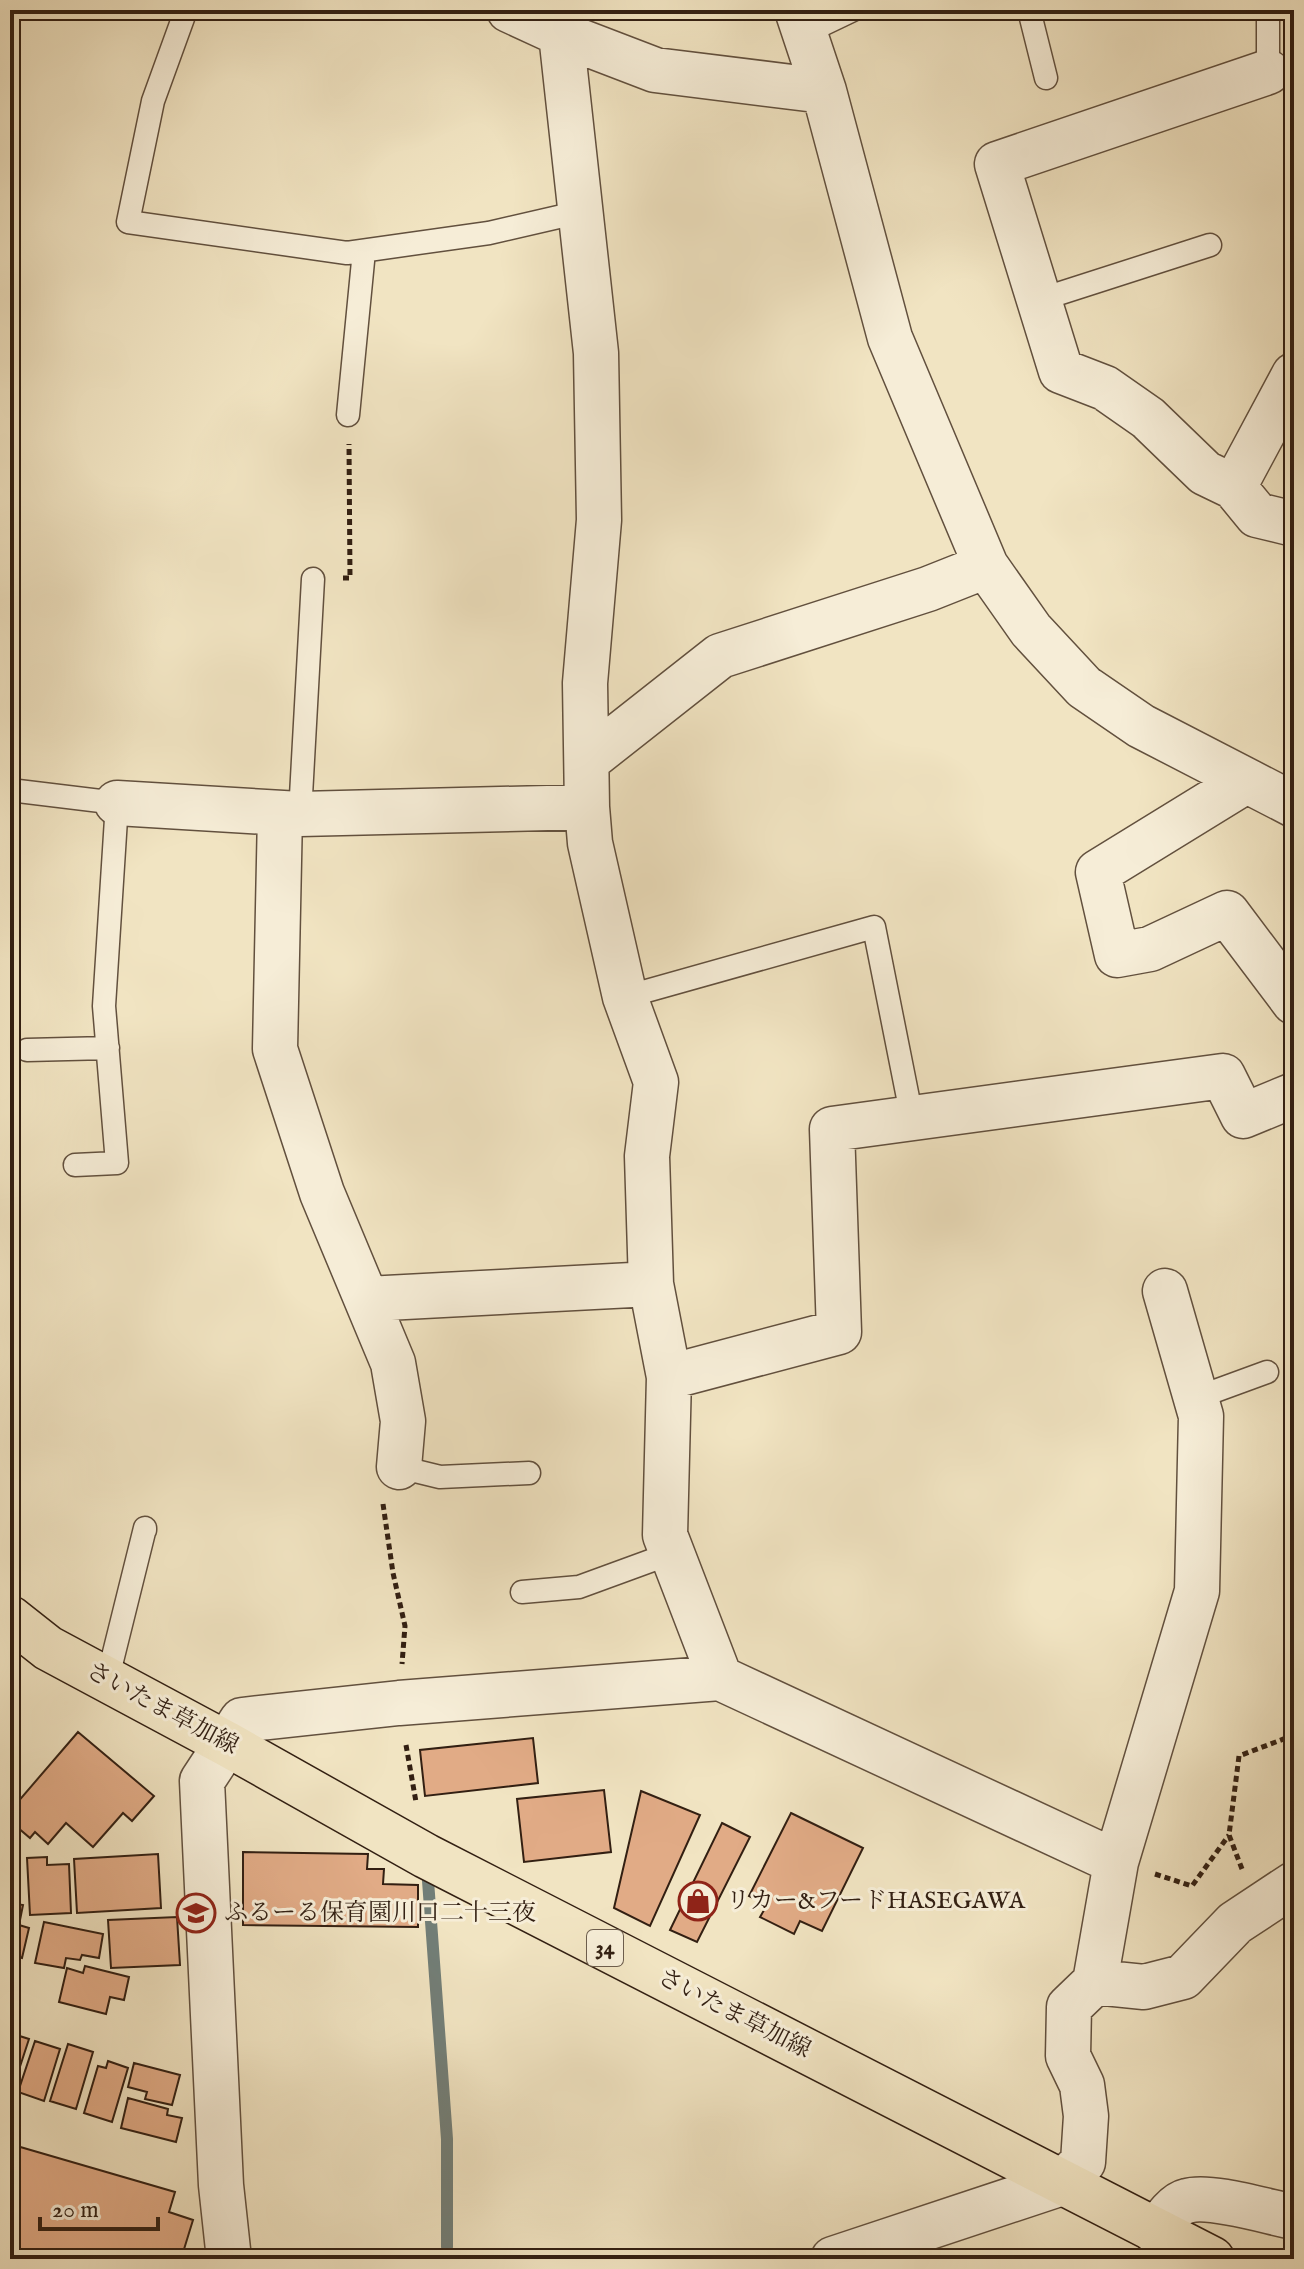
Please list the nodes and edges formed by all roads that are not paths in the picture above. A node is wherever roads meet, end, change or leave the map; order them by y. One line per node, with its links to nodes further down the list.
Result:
1 (186, 10): 13 (lane)
2 (509, 10): 7 (street)
3 (853, 10): 6 (lane)
4 (1029, 10): 9 (lane)
5 (1268, 10): 8 (lane)
6 (801, 21): 10 (street)
7 (561, 34): 10 (street); 11 (street)
8 (1268, 72): 14 (street)
9 (1046, 78)
10 (824, 91): 19 (street)
11 (580, 212): 13 (lane); 21 (street)
12 (1210, 245): 14 (lane)
13 (364, 251): 16 (lane)
14 (1039, 300): 17 (street)
15 (1294, 375): 17 (street)
16 (348, 415)
17 (1234, 487): 18 (street)
18 (1294, 524)
19 (986, 566): 21 (street); 22 (street)
20 (313, 579): 27 (lane)
21 (588, 760): 26 (street)
22 (1246, 781): 25 (street); 29 (street)
23 (10, 790): 24 (lane)
24 (117, 803): 27 (street); 30 (lane)
25 (1294, 805)
26 (587, 807): 27 (street); 28 (street)
27 (290, 814): 37 (street)
28 (625, 997): 33 (lane); 35 (street)
29 (1294, 1002)
30 (108, 1048): 31 (lane); 34 (lane)
31 (27, 1050)
32 (1294, 1095): 33 (street)
33 (912, 1118): 39 (street)
34 (75, 1165)
35 (651, 1284): 37 (street); 39 (street)
36 (1165, 1291): 40 (street)
37 (367, 1299): 41 (street)
38 (1267, 1372): 40 (lane)
39 (669, 1377): 44 (street)
40 (1196, 1398): 50 (street)
41 (399, 1467): 42 (lane)
42 (529, 1473)
43 (145, 1530): 48 (lane)
44 (672, 1553): 45 (lane); 47 (street)
45 (522, 1592)
46 (10, 1618): 48 (main road, さいたま草加線 / 34)
47 (720, 1678): 49 (street); 50 (street)
48 (107, 1681): 49 (main road, さいたま草加線 / 34)
49 (227, 1744): 53 (main road, さいたま草加線 / 34); 56 (street)
50 (1116, 1862): 52 (street)
51 (1294, 1884): 52 (street)
52 (1095, 1982): 53 (street)
53 (1062, 2183): 55 (main road, さいたま草加線 / 34); 57 (street)
54 (1294, 2217): 55 (street)
55 (1156, 2232): 58 (main road, さいたま草加線 / 34)
56 (229, 2259)
57 (833, 2259)
58 (1212, 2259)

